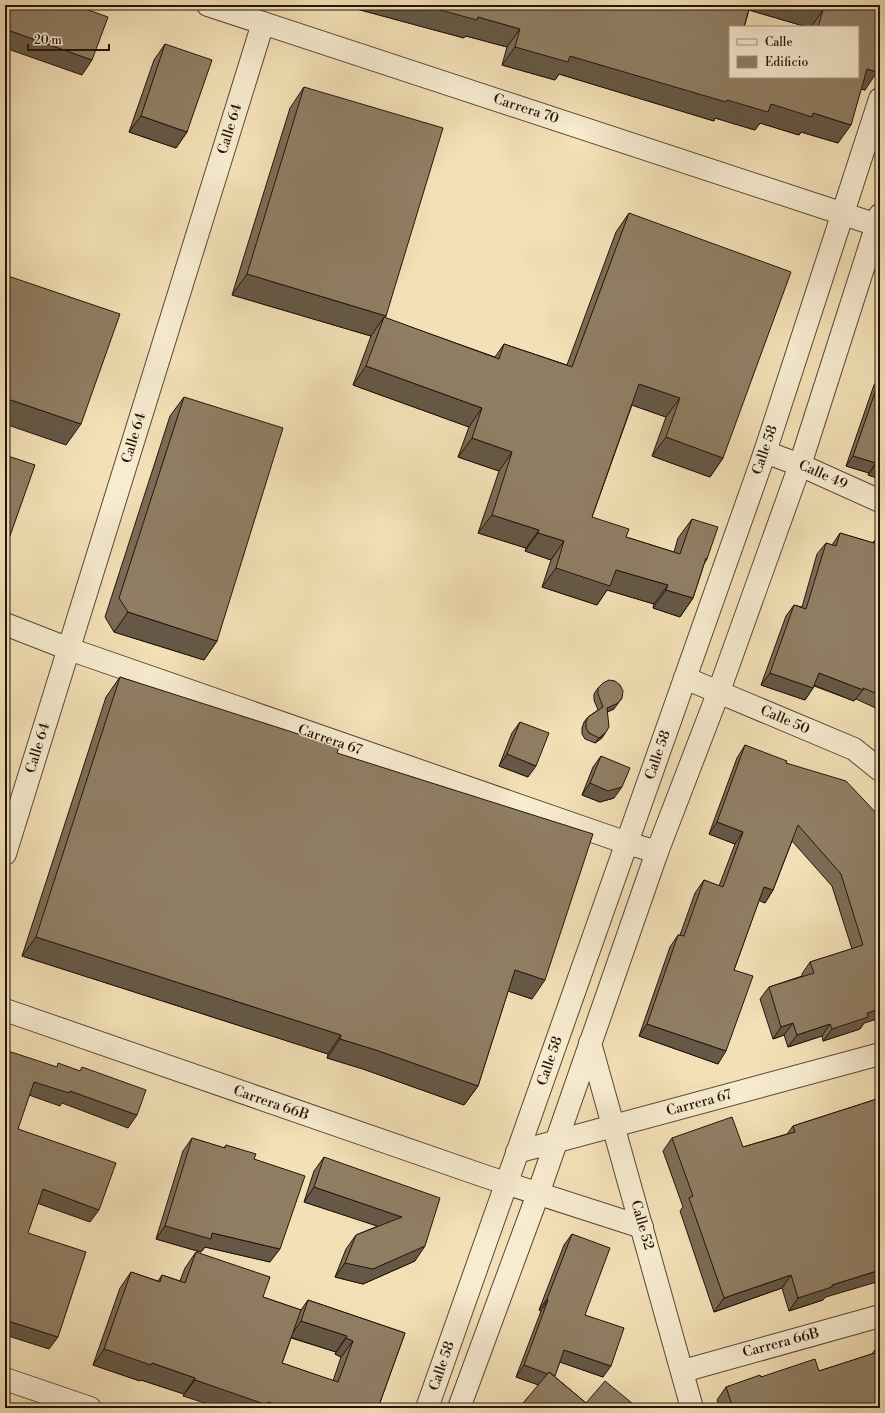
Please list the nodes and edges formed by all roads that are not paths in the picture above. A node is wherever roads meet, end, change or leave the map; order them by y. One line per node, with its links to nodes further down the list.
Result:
1 (208, 5): 2 (street, Carrera 70)
2 (263, 23): 4 (street, Carrera 70); 10 (street, Calle 64)
3 (880, 100): 4 (street, Calle 58)
4 (844, 214): 5 (street, Carrera 70); 6 (street, Calle 58)
5 (879, 222): 7 (street)
6 (765, 452): 7 (street, Calle 49); 11 (street, Calle 58)
7 (800, 464): 8 (street, Calle 49); 12 (street)
8 (880, 501)
9 (5, 624): 10 (street, Carrera 67)
10 (69, 649): 14 (street, Carrera 67); 16 (street, Calle 64)
11 (685, 678): 12 (street, Calle 50); 14 (street, Calle 58)
12 (719, 691): 13 (street, Calle 50); 15 (street)
13 (880, 770)
14 (627, 843): 15 (street, Carrera 67); 22 (street, Calle 58)
15 (657, 852): 18 (street)
16 (5, 854)
17 (5, 1010): 23 (street, Carrera 66B)
18 (590, 1043): 20 (street, Calle 52); 21 (street)
19 (880, 1054): 20 (street, Carrera 67)
20 (612, 1126): 21 (street, Carrera 67); 25 (street, Calle 52)
21 (556, 1142): 22 (street, Carrera 67); 24 (street)
22 (518, 1152): 23 (street, Calle 58)
23 (506, 1184): 24 (street, Carrera 66B); 30 (street, Calle 58)
24 (538, 1194): 25 (street); 31 (street)
25 (642, 1227): 27 (street, Calle 52)
26 (880, 1316): 27 (street, Carrera 66B)
27 (683, 1370): 32 (street, Calle 52)
28 (5, 1379): 29 (street)
29 (90, 1408)
30 (427, 1408)
31 (459, 1408)
32 (692, 1408)

